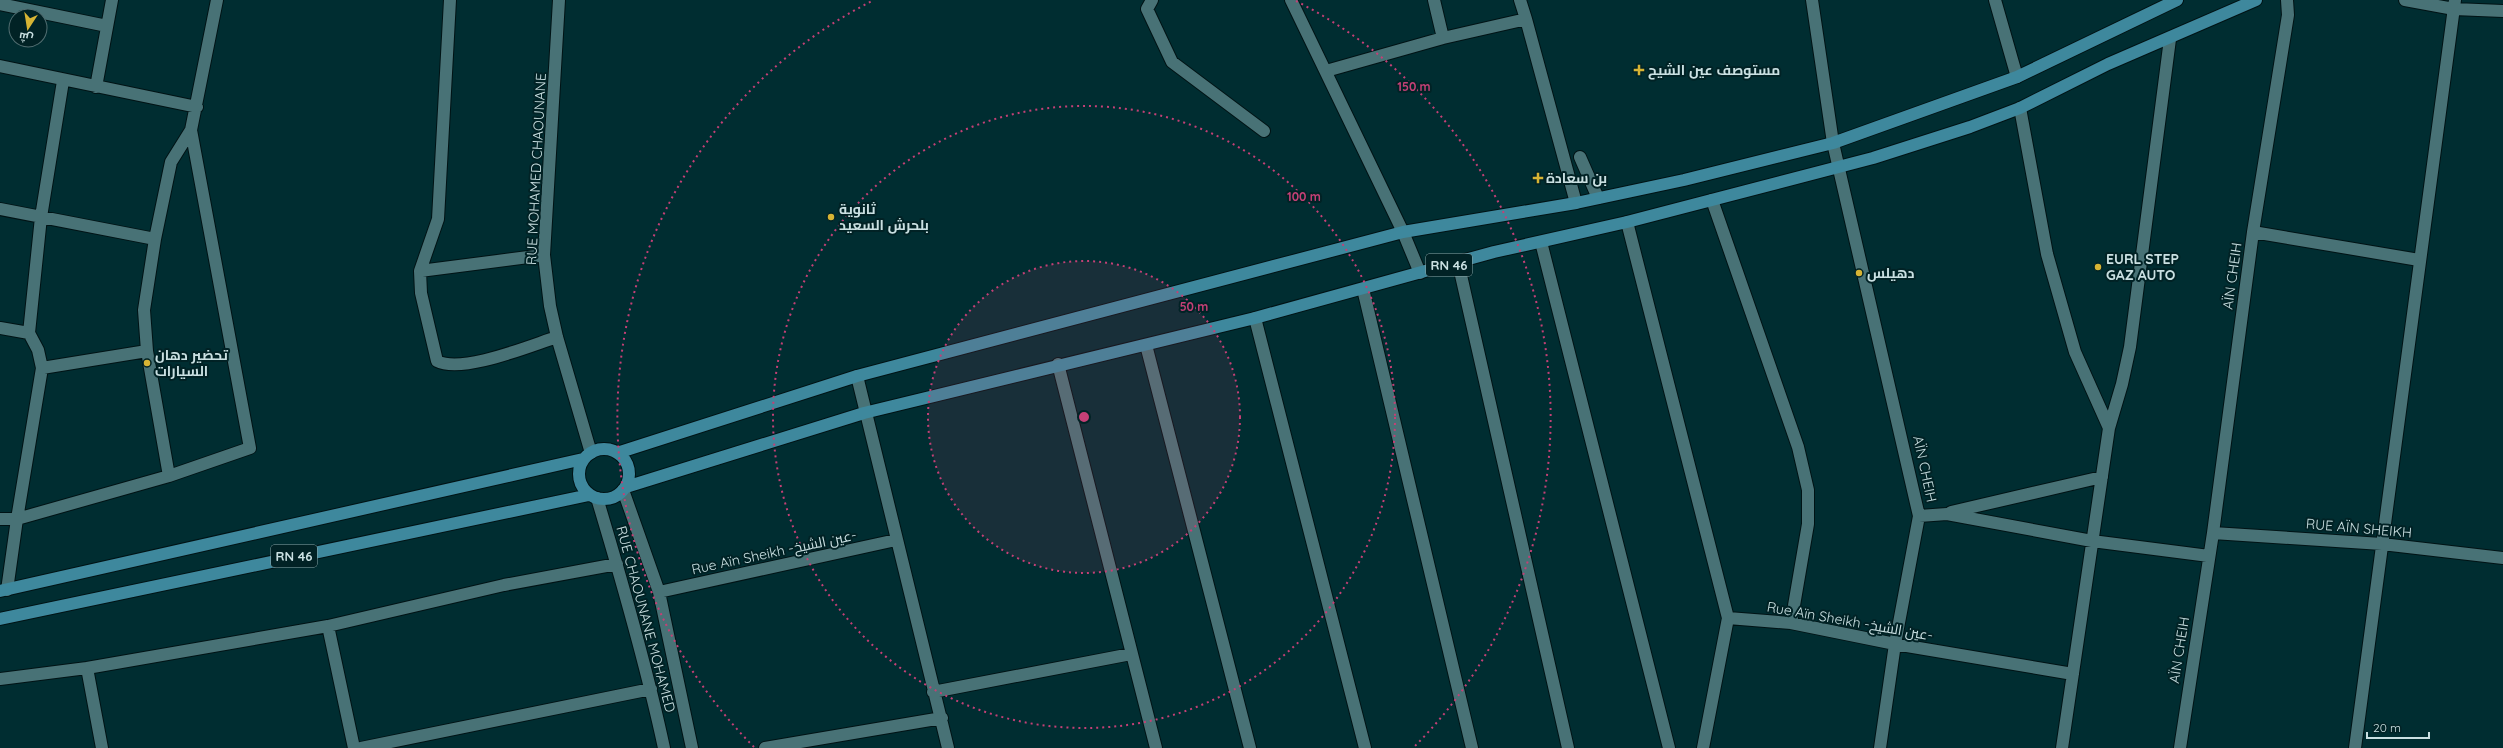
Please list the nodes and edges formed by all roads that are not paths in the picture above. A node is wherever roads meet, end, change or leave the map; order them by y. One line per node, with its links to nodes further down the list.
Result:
1 (112, 0): 19 (street)
2 (217, 0): 27 (street)
3 (450, 0): 47 (street)
4 (560, 0): 44 (street, RUE MOHAMED CHAOUNANE)
5 (1152, 0): 30 (street)
6 (1291, 0): 23 (street)
7 (1434, 0): 20 (street)
8 (1520, 0): 18 (street)
9 (1812, 0): 31 (street, AÏN CHEIH)
10 (1995, 0): 24 (street)
11 (2177, 0): 24 (main road)
12 (2256, 0): 21 (main road, RN 46)
13 (2287, 0): 41 (street, AÏN CHEIH)
14 (2404, 0): 16 (street)
15 (0, 4): 19 (street)
16 (2454, 4): 17 (street); 45 (street)
17 (2503, 11)
18 (1526, 19): 20 (street); 36 (street)
19 (108, 26): 26 (street)
20 (1443, 38): 23 (street)
21 (2170, 39): 28 (main road, RN 46); 60 (street)
22 (0, 66): 25 (street)
23 (1326, 71): 40 (street)
24 (2017, 77): 31 (main road)
25 (63, 81): 26 (street); 38 (street)
26 (96, 87): 27 (street)
27 (197, 107): 29 (street)
28 (2020, 108): 33 (main road, RN 46); 60 (street)
29 (191, 130): 42 (street); 63 (street)
30 (1264, 131)
31 (1832, 143): 33 (street, AÏN CHEIH); 34 (main road)
32 (1580, 157): 34 (street)
33 (1839, 167): 35 (main road, RN 46); 68 (street, AÏN CHEIH)
34 (1598, 198): 36 (main road)
35 (1712, 200): 39 (main road, RN 46); 82 (street)
36 (1576, 203): 40 (main road)
37 (0, 209): 38 (street)
38 (41, 217): 42 (street); 52 (street)
39 (1627, 222): 43 (main road, RN 46); 80 (street)
40 (1403, 232): 48 (street); 58 (main road)
41 (2253, 232): 45 (street); 71 (street, AÏN CHEIH)
42 (155, 239): 55 (street)
43 (1541, 242): 46 (main road, RN 46); 104 (street)
44 (544, 255): 47 (street); 53 (street, RUE MOHAMED CHAOUNANE)
45 (2418, 260): 74 (street)
46 (1458, 262): 48 (main road, RN 46); 103 (street)
47 (420, 270): 53 (street)
48 (1420, 273): 49 (main road, RN 46)
49 (1363, 289): 50 (main road, RN 46); 102 (street)
50 (1255, 318): 54 (main road, RN 46); 101 (street)
51 (0, 328): 52 (street)
52 (29, 333): 57 (street)
53 (557, 337): 62 (street, RUE MOHAMED CHAOUNANE)
54 (1146, 345): 56 (main road, RN 46); 100 (street)
55 (147, 351): 57 (street); 63 (street)
56 (1058, 364): 59 (main road, RN 46); 85 (street)
57 (42, 368): 70 (street)
58 (857, 376): 59 (street); 61 (main road)
59 (864, 413): 65 (main road, RN 46); 72 (street)
60 (2109, 428): 64 (street)
61 (617, 453): 62 (main road); 65 (main road)
62 (587, 456): 66 (main road); 78 (main road, RN 46)
63 (170, 476): 70 (street)
64 (2102, 477): 67 (street); 73 (street)
65 (625, 489): 66 (main road); 79 (street, RUE CHAOUNANE MOHAMED)
66 (593, 497): 77 (street, RUE CHAOUNANE MOHAMED); 81 (main road, RN 46)
67 (1947, 514): 68 (street, AÏN CHEIH); 73 (street, AÏN CHEIH)
68 (1919, 516): 84 (street)
69 (0, 519): 70 (street)
70 (17, 519): 78 (street)
71 (2213, 533): 74 (street, RUE AÏN SHEIKH); 75 (street, AÏN CHEIH)
72 (896, 540): 79 (street, Rue Aïn Sheikh -عين الشيخ-); 90 (street)
73 (2092, 541): 75 (street, AÏN CHEIH); 87 (street)
74 (2382, 544): 76 (street, RUE AÏN SHEIKH); 109 (street)
75 (2209, 556): 108 (street, AÏN CHEIH)
76 (2503, 558)
77 (617, 564): 83 (street); 89 (street, RUE CHAOUNANE MOHAMED)
78 (3, 590)
79 (659, 592): 96 (street, RUE CHAOUNANE MOHAMED)
80 (1728, 618): 82 (street, Rue Aïn Sheikh -عين الشيخ-); 105 (street)
81 (0, 619)
82 (1791, 623): 84 (street, Rue Aïn Sheikh -عين الشيخ-)
83 (328, 626): 86 (street); 93 (street)
84 (1895, 644): 87 (street, Rue Aïn Sheikh -عين الشيخ-); 106 (street)
85 (1131, 654): 90 (street); 99 (street)
86 (88, 668): 88 (street); 92 (street)
87 (2073, 674): 107 (street)
88 (0, 679)
89 (651, 689): 94 (street); 95 (street, RUE CHAOUNANE MOHAMED)
90 (933, 692): 91 (street)
91 (942, 718): 97 (street); 98 (street)
92 (102, 748)
93 (354, 748)
94 (361, 748)
95 (664, 748)
96 (692, 748)
97 (764, 748)
98 (948, 748)
99 (1156, 748)
100 (1250, 748)
101 (1365, 748)
102 (1472, 748)
103 (1568, 748)
104 (1669, 748)
105 (1703, 748)
106 (1880, 748)
107 (2062, 748)
108 (2180, 748)
109 (2355, 748)

